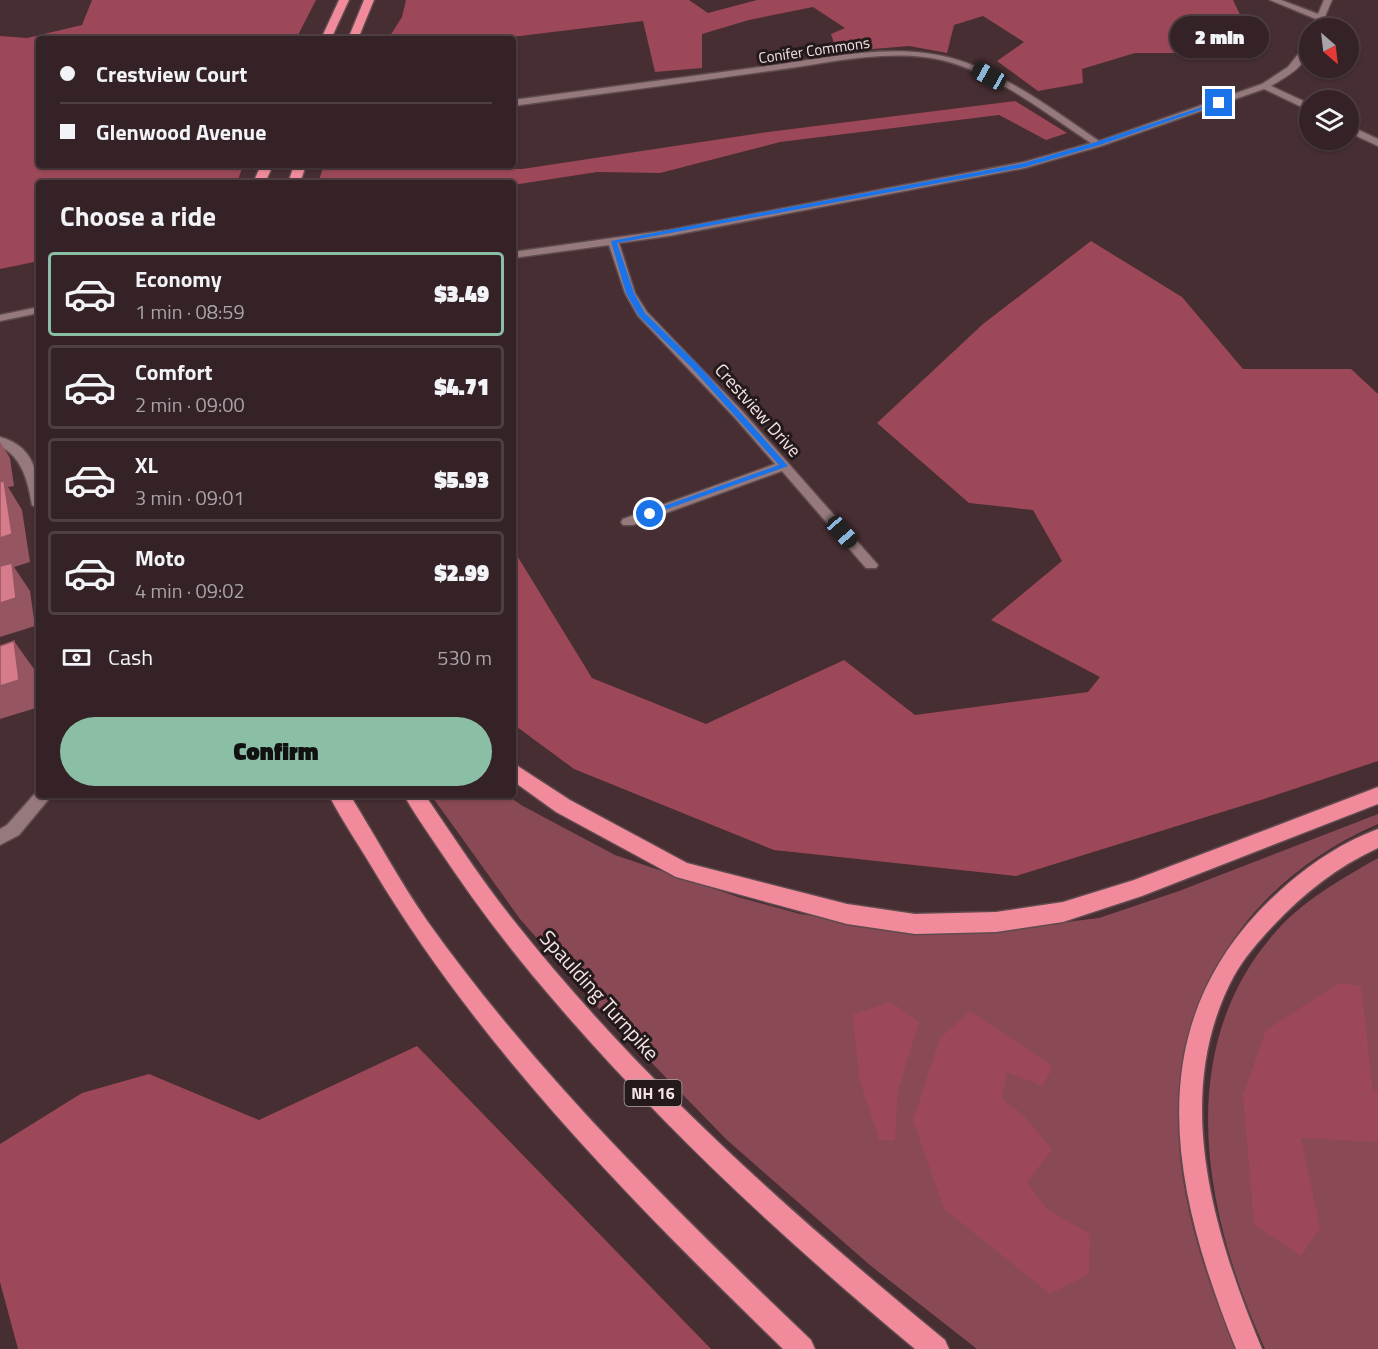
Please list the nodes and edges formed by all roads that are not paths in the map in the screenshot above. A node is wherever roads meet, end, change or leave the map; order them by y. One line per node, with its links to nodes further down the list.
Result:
1 (344, 0): 6 (highway)
2 (369, 0): 7 (highway)
3 (1274, 0): 5 (street)
4 (1328, 0): 5 (street)
5 (1320, 18)
6 (327, 36)
7 (354, 36)
8 (1299, 62): 9 (street)
9 (1265, 86): 11 (street); 14 (street)
10 (516, 103): 14 (street, Conifer Commons)
11 (1299, 103)
12 (1359, 134): 13 (street)
13 (1378, 143)
14 (1098, 144): 15 (street)
15 (613, 242): 16 (street); 20 (street, Crestview Drive)
16 (516, 255)
17 (36, 311): 18 (street)
18 (0, 318)
19 (0, 441): 21 (street)
20 (784, 466): 22 (street); 23 (street, Crestview Drive)
21 (36, 495)
22 (628, 522)
23 (871, 565)
24 (516, 773): 25 (highway)
25 (1378, 795)
26 (40, 798): 29 (street)
27 (341, 798): 31 (highway)
28 (416, 798): 32 (highway, Spaulding Turnpike / NH 16)
29 (0, 838)
30 (1378, 838): 33 (highway)
31 (802, 1349)
32 (936, 1349)
33 (1249, 1349)

